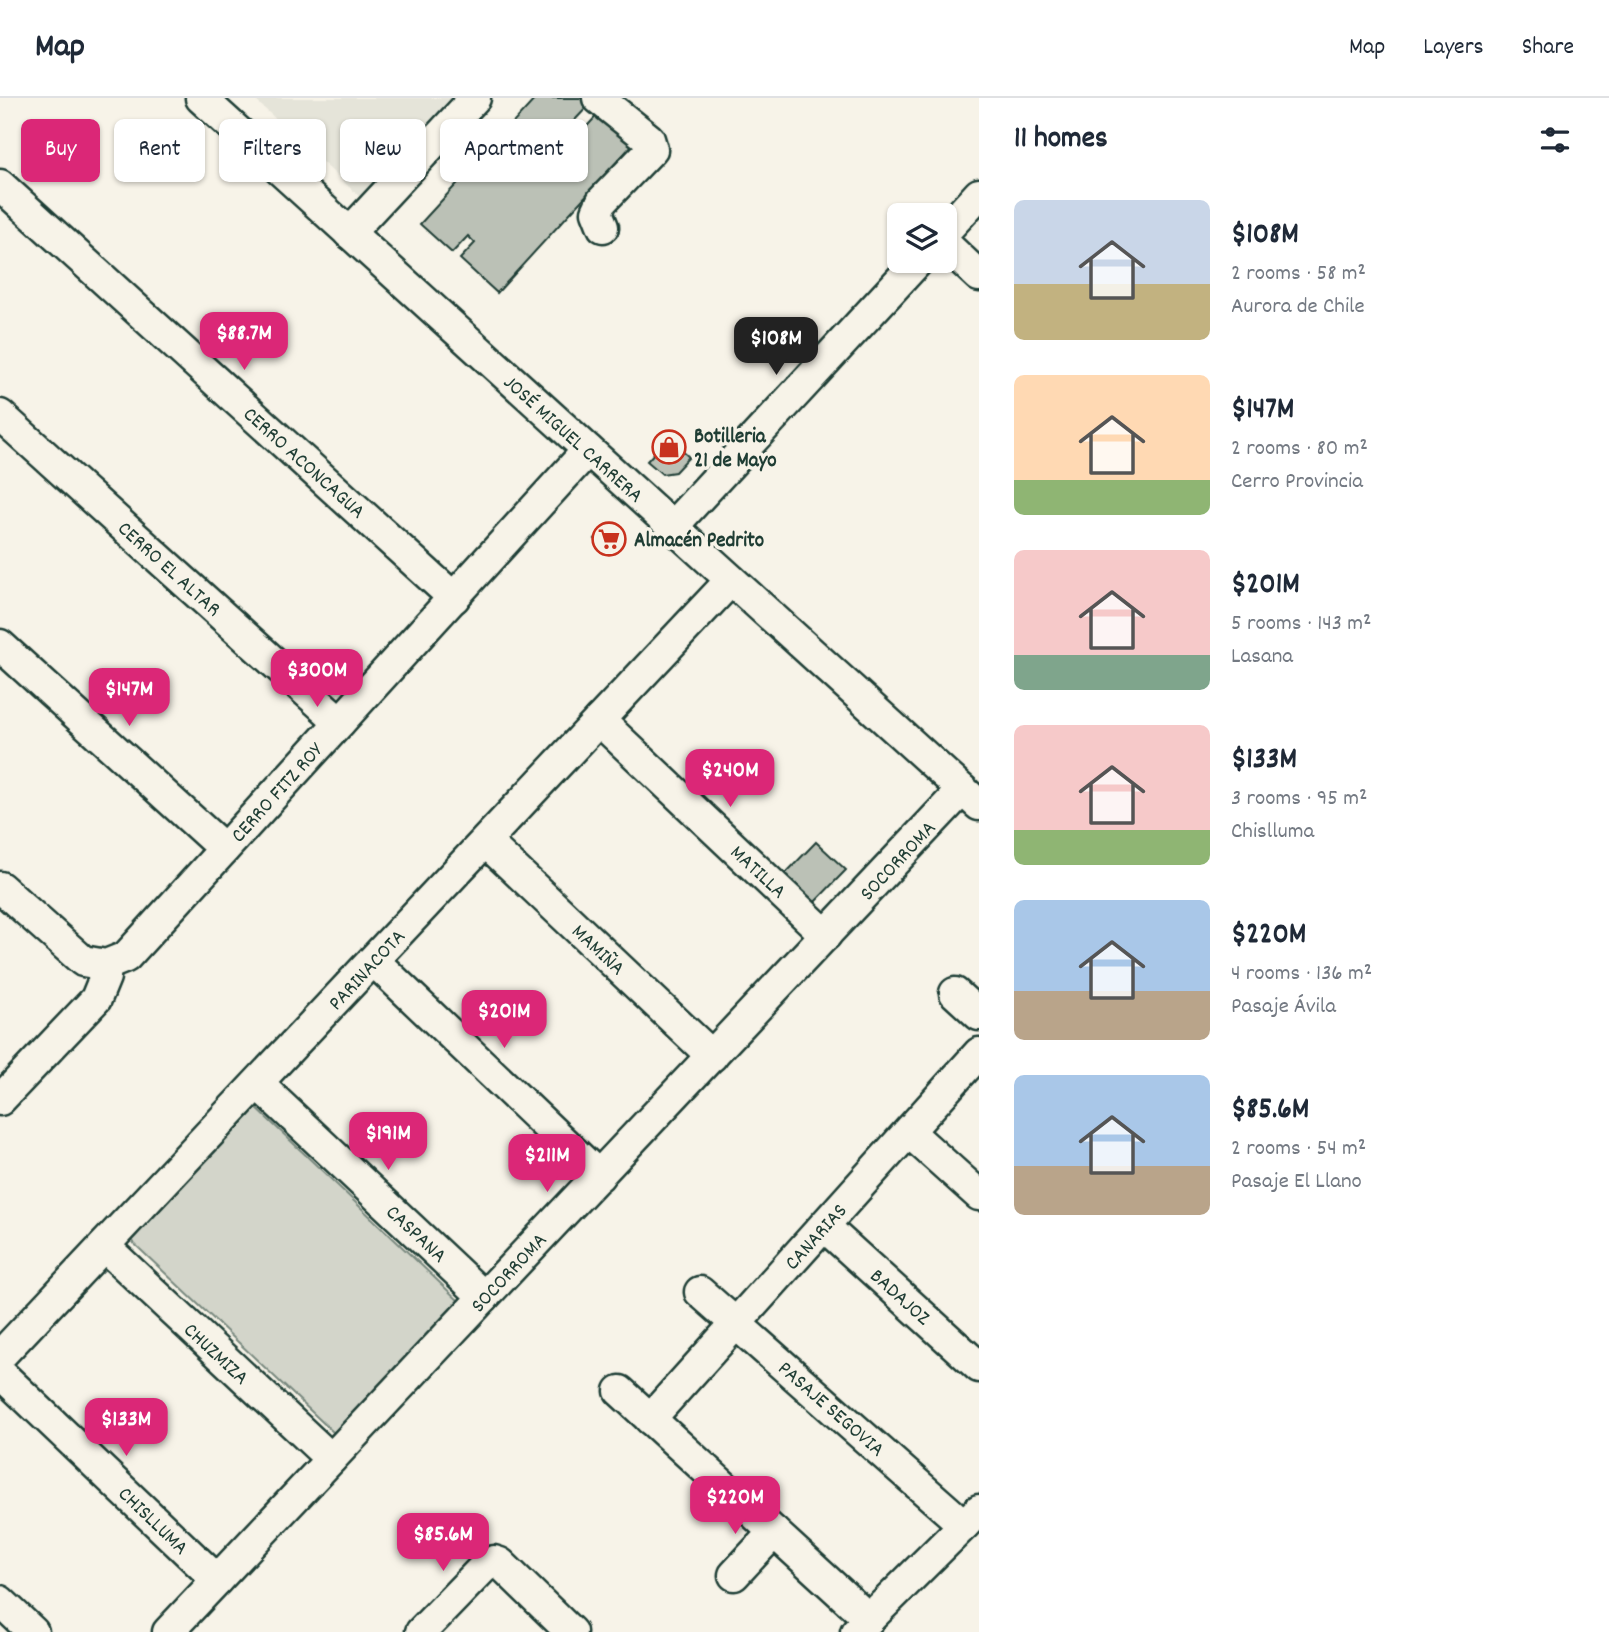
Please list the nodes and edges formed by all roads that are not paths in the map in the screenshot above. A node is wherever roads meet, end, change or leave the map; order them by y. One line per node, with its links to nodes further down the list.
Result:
1 (201, 98): 8 (street, JOSÉ MIGUEL CARRERA)
2 (475, 98): 8 (street)
3 (598, 98): 7 (street)
4 (0, 185): 16 (street, CERRO ACONCAGUA)
5 (979, 194): 6 (street)
6 (957, 218)
7 (603, 227)
8 (349, 233): 13 (street, JOSÉ MIGUEL CARRERA)
9 (957, 255): 11 (street)
10 (907, 273): 14 (street)
11 (979, 276)
12 (0, 415): 19 (street, CERRO EL ALTAR)
13 (588, 450): 14 (street, JOSÉ MIGUEL CARRERA); 16 (street, CERRO FITZ ROY)
14 (672, 527): 15 (street, JOSÉ MIGUEL CARRERA)
15 (731, 580): 18 (street, PARINACOTA); 20 (street, JOSÉ MIGUEL CARRERA)
16 (454, 598): 19 (street, CERRO FITZ ROY)
17 (0, 645): 22 (street)
18 (599, 720): 21 (street, PARINACOTA); 24 (street, MATILLA)
19 (340, 722): 22 (street, CERRO FITZ ROY)
20 (971, 798): 24 (street, SOCORROMA)
21 (486, 842): 25 (street, PARINACOTA); 30 (street, MAMIÑA)
22 (224, 849): 26 (street, CERRO FITZ ROY)
23 (0, 887): 26 (street)
24 (826, 935): 30 (street, SOCORROMA)
25 (374, 961): 31 (street, PARINACOTA); 34 (street)
26 (106, 965): 32 (street)
27 (955, 993): 28 (street)
28 (979, 1015)
29 (979, 1053): 33 (street, CANARIAS)
30 (712, 1056): 34 (street, SOCORROMA)
31 (258, 1084): 37 (street, PARINACOTA); 39 (street, CASPANA)
32 (0, 1100)
33 (908, 1132): 35 (street); 36 (street, CANARIAS)
34 (599, 1176): 39 (street, SOCORROMA)
35 (979, 1195)
36 (824, 1226): 40 (street, CANARIAS); 42 (street, BADAJOZ)
37 (104, 1246): 41 (street, PARINACOTA); 46 (street, CHUZMIZA)
38 (700, 1292): 40 (street, PASAJE SEGOVIA)
39 (484, 1297): 46 (street, SOCORROMA)
40 (736, 1324): 45 (street, CANARIAS); 47 (street, PASAJE SEGOVIA)
41 (0, 1356)
42 (979, 1367)
43 (0, 1373): 50 (street, CHISLLUMA)
44 (620, 1391): 45 (street)
45 (650, 1419): 48 (street)
46 (331, 1459): 50 (street, SOCORROMA)
47 (973, 1520): 52 (street)
48 (774, 1532): 49 (street); 52 (street)
49 (734, 1575)
50 (217, 1580): 54 (street, SOCORROMA)
51 (0, 1601): 53 (street)
52 (863, 1626)
53 (33, 1632)
54 (168, 1632)
55 (421, 1632): 56 (street)
56 (571, 1632)

